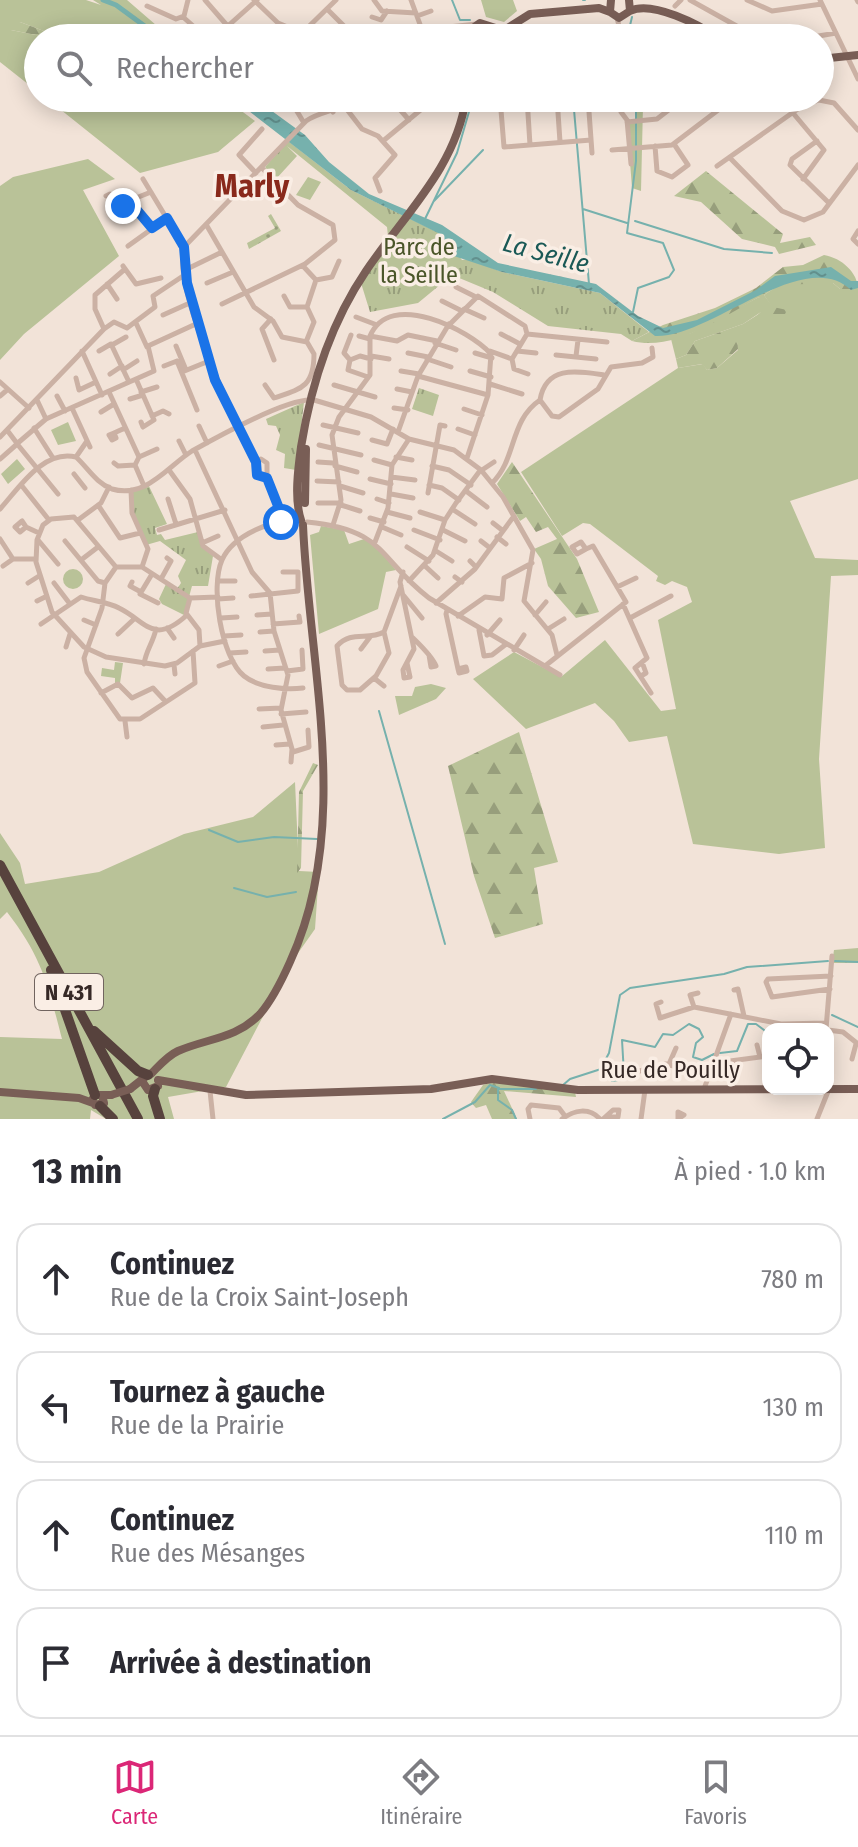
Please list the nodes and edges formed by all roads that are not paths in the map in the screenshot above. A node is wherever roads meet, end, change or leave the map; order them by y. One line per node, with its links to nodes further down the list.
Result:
1 (188, 0): 24 (street)
2 (205, 0): 27 (street)
3 (336, 0): 17 (street)
4 (374, 0): 19 (street)
5 (411, 0): 23 (street)
6 (610, 0): 16 (main road); 22 (main road)
7 (629, 0): 18 (main road); 22 (main road)
8 (681, 0): 15 (street)
9 (747, 0): 21 (street)
10 (769, 0): 21 (street)
11 (695, 1): 38 (street)
12 (254, 2): 28 (street); 29 (street)
13 (821, 2): 21 (street); 39 (street)
14 (147, 6): 24 (street)
15 (675, 6)
16 (590, 8): 22 (main road); 35 (main road)
17 (327, 9): 30 (street); 31 (street)
18 (654, 9): 22 (main road); 37 (main road)
19 (387, 11): 23 (street); 25 (street)
20 (431, 11): 23 (street)
21 (770, 11)
22 (621, 14): 36 (street)
23 (417, 15): 32 (street)
24 (183, 17): 26 (street)
25 (372, 17)
26 (191, 24)
27 (228, 24)
28 (230, 24)
29 (280, 24)
30 (312, 24)
31 (342, 24)
32 (420, 24)
33 (478, 24): 34 (main road)
34 (488, 24)
35 (513, 24)
36 (622, 24)
37 (696, 24)
38 (734, 24)
39 (832, 24)
40 (834, 29): 41 (street)
41 (836, 33): 43 (street)
42 (858, 55): 43 (main road)
43 (846, 56): 44 (main road); 45 (street)
44 (834, 57)
45 (858, 79)
46 (834, 104): 64 (street)
47 (296, 112): 65 (street)
48 (324, 112): 65 (street)
49 (349, 112): 69 (street)
50 (402, 112): 62 (street)
51 (419, 112): 62 (street)
52 (459, 112): 67 (main road)
53 (459, 112): 67 (main road)
54 (501, 112): 73 (street)
55 (528, 112): 73 (street)
56 (558, 112): 71 (street)
57 (589, 112): 68 (street)
58 (621, 112): 63 (street)
59 (666, 112): 63 (street)
60 (713, 112): 72 (street)
61 (793, 113): 70 (street); 78 (street)
62 (409, 120): 69 (street)
63 (627, 122): 75 (street)
64 (856, 123)
65 (302, 125): 82 (street)
66 (262, 129): 82 (street)
67 (455, 130): 196 (main road)
68 (591, 140): 71 (street); 77 (street)
69 (383, 141): 85 (street)
70 (817, 141): 84 (street); 84 (street)
71 (560, 142): 73 (street)
72 (674, 144): 74 (street); 74 (street)
73 (530, 145)
74 (655, 146): 75 (street)
75 (633, 148): 76 (street); 79 (street)
76 (612, 150)
77 (592, 153)
78 (731, 159): 81 (street); 89 (street)
79 (631, 164)
80 (858, 165): 89 (street)
81 (717, 166)
82 (259, 170): 93 (street); 101 (street)
83 (143, 179): 86 (street)
84 (803, 179): 89 (street)
85 (380, 191)
86 (151, 192): 88 (street); 92 (street)
87 (106, 196): 90 (street)
88 (131, 199): 90 (street); 91 (street)
89 (829, 203)
90 (121, 204): 91 (street)
91 (136, 209): 94 (street)
92 (167, 218): 94 (street); 98 (street)
93 (207, 226): 98 (street); 99 (street)
94 (152, 228): 97 (street)
95 (858, 231): 96 (street)
96 (858, 244)
97 (128, 246)
98 (184, 247): 102 (street)
99 (222, 252): 102 (street); 103 (street)
100 (339, 261): 105 (street)
101 (304, 265): 105 (street); 109 (street)
102 (186, 272): 114 (street); 122 (street)
103 (233, 272): 106 (street); 109 (street)
104 (161, 278): 107 (street)
105 (316, 280): 116 (street)
106 (207, 283)
107 (107, 284): 112 (street); 126 (street)
108 (456, 287): 111 (street)
109 (245, 292): 115 (street); 121 (street)
110 (284, 296): 116 (street)
111 (474, 296): 117 (street); 128 (street)
112 (117, 299)
113 (442, 301): 117 (street)
114 (190, 303): 118 (street); 123 (street)
115 (222, 304)
116 (307, 307): 132 (street)
117 (463, 310): 120 (street); 124 (street)
118 (163, 315)
119 (356, 317): 125 (street)
120 (484, 318)
121 (273, 321): 132 (street); 156 (street)
122 (136, 323): 126 (street); 138 (street)
123 (198, 323): 138 (street); 159 (street)
124 (450, 324): 125 (street); 133 (street); 147 (street)
125 (377, 325): 130 (street)
126 (104, 329): 141 (street)
127 (501, 334): 135 (street)
128 (527, 334): 131 (street); 135 (street)
129 (126, 337): 136 (street)
130 (370, 337): 133 (street); 150 (street); 157 (street)
131 (578, 340): 134 (street); 149 (street)
132 (306, 342): 189 (street)
133 (436, 342): 140 (street); 151 (street)
134 (607, 342)
135 (520, 344): 143 (street)
136 (112, 345): 142 (street); 162 (street)
137 (176, 346): 155 (street)
138 (147, 347): 174 (street)
139 (652, 348): 169 (street)
140 (456, 350)
141 (82, 351): 176 (street); 195 (street)
142 (99, 351)
143 (517, 351): 146 (street); 153 (street)
144 (408, 353): 151 (street)
145 (475, 353): 147 (street)
146 (536, 353)
147 (491, 355): 153 (street); 172 (street)
148 (556, 355): 149 (street)
149 (576, 356): 154 (street)
150 (372, 357): 152 (street); 157 (street); 170 (street)
151 (427, 358): 161 (street); 168 (street)
152 (389, 359)
153 (512, 359): 167 (street)
154 (596, 359)
155 (179, 360): 160 (street); 163 (street)
156 (274, 360)
157 (350, 360): 170 (street)
158 (137, 361): 162 (street)
159 (209, 361): 163 (street); 224 (street)
160 (164, 366)
161 (451, 367)
162 (122, 368): 166 (street); 177 (street)
163 (184, 371): 207 (street)
164 (401, 371): 168 (street)
165 (470, 371): 172 (street)
166 (110, 374)
167 (528, 374)
168 (418, 375): 184 (street); 190 (street)
169 (604, 375): 197 (street); 197 (street)
170 (369, 376): 171 (street); 187 (street)
171 (379, 377)
172 (491, 377): 178 (street)
173 (76, 378): 176 (street)
174 (136, 379): 177 (street); 186 (street)
175 (0, 382): 183 (street)
176 (96, 382): 185 (street)
177 (129, 382): 185 (street)
178 (490, 384): 188 (street); 190 (street)
179 (265, 385): 189 (street)
180 (334, 385): 187 (street)
181 (157, 387): 186 (street)
182 (397, 389): 184 (street)
183 (7, 390): 191 (street); 202 (street)
184 (412, 392): 208 (street)
185 (105, 393): 198 (street); 203 (street)
186 (142, 393): 194 (street); 213 (street)
187 (358, 393): 193 (street); 205 (street)
188 (522, 394)
189 (282, 395): 199 (street)
190 (488, 395): 200 (street)
191 (0, 396)
192 (57, 396): 209 (street)
193 (375, 397)
194 (130, 399)
195 (37, 400): 202 (street); 214 (street)
196 (312, 400): 199 (street); 205 (street); 308 (main road)
197 (540, 400): 273 (street)
198 (114, 404): 210 (street); 223 (street)
199 (286, 404): 224 (street)
200 (485, 404): 201 (street); 212 (street)
201 (493, 406)
202 (29, 408): 226 (street)
203 (72, 408): 209 (street); 246 (street)
204 (394, 408): 208 (street)
205 (345, 409): 219 (street); 227 (street)
206 (464, 409): 212 (street)
207 (197, 410)
208 (408, 410): 227 (street)
209 (65, 411): 214 (street)
210 (101, 412)
211 (169, 414): 213 (street)
212 (482, 415): 216 (street)
213 (152, 416): 215 (street)
214 (46, 419): 222 (street)
215 (141, 422)
216 (479, 424): 221 (street); 230 (street)
217 (323, 425): 219 (street)
218 (199, 426): 236 (street)
219 (334, 426): 229 (street); 240 (street)
220 (445, 426): 238 (street)
221 (487, 426)
222 (34, 428): 235 (street); 249 (street)
223 (125, 428): 228 (street); 247 (street)
224 (239, 428): 236 (street); 254 (street)
225 (458, 429): 230 (street)
226 (7, 430): 231 (street); 235 (street)
227 (396, 430): 232 (street); 233 (street)
228 (114, 433)
229 (358, 433)
230 (475, 435): 237 (street)
231 (0, 437)
232 (409, 439): 238 (street); 248 (street)
233 (372, 440)
234 (179, 441): 244 (street)
235 (17, 443): 251 (street); 262 (street)
236 (207, 443): 243 (street)
237 (472, 443): 241 (street); 250 (street)
238 (435, 444): 250 (street); 261 (street)
239 (319, 445): 240 (street)
240 (331, 446): 245 (street); 259 (street)
241 (481, 446)
242 (157, 449): 247 (street)
243 (195, 450): 244 (street); 296 (street)
244 (186, 455): 263 (street)
245 (361, 455)
246 (76, 457): 249 (street); 267 (street)
247 (139, 457): 258 (street)
248 (396, 457): 253 (street); 260 (street)
249 (53, 458): 262 (street)
250 (467, 458): 264 (street)
251 (0, 459)
252 (374, 460): 260 (street)
253 (412, 460)
254 (256, 462): 268 (street); 268 (street)
255 (318, 462): 259 (street)
256 (494, 462): 264 (street)
257 (114, 463): 258 (street)
258 (135, 465): 276 (street)
259 (334, 465): 265 (street); 274 (street)
260 (392, 465): 272 (street)
261 (432, 466): 278 (street); 287 (street)
262 (37, 469): 275 (street); 281 (street)
263 (169, 470): 276 (street); 303 (street)
264 (481, 470): 273 (street); 278 (street)
265 (357, 472)
266 (74, 474): 267 (street)
267 (94, 478): 277 (street)
268 (267, 478): 307 (street)
269 (370, 479): 272 (street)
270 (415, 480): 272 (street)
271 (317, 481): 274 (street)
272 (391, 481): 282 (street)
273 (492, 483): 300 (street)
274 (340, 484): 280 (street); 291 (street)
275 (22, 486): 288 (street); 304 (street)
276 (144, 486): 279 (street)
277 (109, 487): 279 (street); 292 (street)
278 (468, 488): 287 (street); 293 (street)
279 (131, 490): 319 (street)
280 (363, 493)
281 (58, 494)
282 (391, 494): 284 (street); 290 (street)
283 (0, 495): 288 (street)
284 (413, 498)
285 (168, 499): 310 (street)
286 (377, 499): 290 (street)
287 (459, 500): 295 (street)
288 (6, 503): 294 (street)
289 (318, 503): 291 (street)
290 (389, 503): 298 (street)
291 (341, 504): 297 (street); 313 (street)
292 (98, 505): 305 (street); 319 (street)
293 (487, 507)
294 (0, 509)
295 (452, 509): 306 (street); 312 (street)
296 (225, 510): 303 (street); 327 (street)
297 (360, 511)
298 (387, 512): 302 (street); 311 (street)
299 (420, 512): 306 (street)
300 (514, 516): 318 (street); 348 (street)
301 (370, 518): 311 (street)
302 (410, 518)
303 (196, 519): 310 (street); 331 (street)
304 (49, 520): 305 (street); 321 (street)
305 (78, 520): 333 (street)
306 (445, 520): 317 (street)
307 (284, 521): 308 (street); 327 (street)
308 (304, 522): 313 (street); 498 (main road)
309 (493, 523): 318 (street)
310 (176, 524): 315 (street)
311 (383, 524): 320 (street); 330 (street)
312 (475, 524)
313 (333, 525): 330 (street)
314 (26, 527): 321 (street)
315 (159, 530)
316 (414, 530): 325 (street)
317 (443, 530): 325 (street); 328 (street)
318 (502, 530): 323 (street)
319 (140, 533): 353 (street)
320 (401, 535)
321 (38, 536): 341 (street); 349 (street)
322 (218, 536): 331 (street)
323 (497, 537): 332 (street); 335 (street)
324 (0, 539): 340 (street)
325 (440, 540): 337 (street)
326 (65, 541): 343 (street)
327 (239, 541): 344 (street); 359 (street)
328 (465, 541)
329 (481, 541): 335 (street)
330 (375, 542): 358 (street)
331 (202, 543): 344 (street)
332 (506, 544)
333 (98, 547): 343 (street); 352 (street)
334 (407, 547): 350 (street)
335 (490, 548): 338 (street)
336 (586, 549): 373 (street)
337 (436, 551): 345 (street); 350 (street)
338 (485, 555): 342 (street); 354 (street)
339 (167, 558): 364 (street)
340 (13, 559): 341 (street); 351 (street)
341 (36, 559): 357 (street)
342 (491, 559)
343 (81, 560): 371 (street)
344 (222, 561): 347 (street); 365 (street)
345 (452, 561)
346 (470, 561): 354 (street)
347 (230, 563)
348 (532, 563): 383 (street); 396 (street)
349 (58, 564)
350 (427, 564): 358 (street); 362 (street)
351 (3, 566)
352 (116, 567): 353 (street); 371 (street)
353 (142, 567): 356 (street)
354 (476, 567): 369 (street)
355 (283, 572): 375 (street)
356 (152, 574): 364 (street); 374 (street)
357 (39, 576): 367 (street); 379 (street)
358 (405, 576): 372 (street); 388 (street)
359 (259, 577): 361 (street); 375 (street)
360 (455, 577): 369 (street)
361 (245, 578)
362 (438, 578)
363 (636, 578): 373 (street)
364 (161, 579): 380 (street)
365 (218, 581): 366 (street); 381 (street)
366 (235, 581)
367 (27, 582)
368 (132, 582): 374 (street)
369 (462, 582): 388 (street)
370 (54, 583): 389 (street)
371 (105, 583): 390 (street)
372 (401, 586): 377 (street); 418 (street)
373 (617, 587): 391 (street)
374 (141, 592): 387 (street)
375 (270, 595): 376 (street); 393 (street)
376 (251, 596)
377 (403, 596): 402 (street); 425 (street)
378 (671, 596): 403 (street)
379 (45, 597): 384 (street); 397 (street)
380 (190, 598): 381 (street); 394 (street)
381 (218, 598): 382 (street); 401 (street)
382 (233, 598)
383 (502, 599): 385 (street); 399 (street)
384 (37, 601)
385 (509, 601)
386 (546, 602): 396 (street)
387 (158, 603)
388 (436, 603): 392 (street)
389 (70, 604): 390 (street); 397 (street)
390 (103, 604): 406 (street); 410 (street)
391 (623, 604): 403 (street); 441 (street)
392 (447, 610): 399 (street); 450 (street)
393 (272, 614): 395 (street); 412 (street)
394 (187, 615): 411 (street); 429 (street)
395 (257, 615)
396 (535, 615): 414 (street)
397 (55, 616): 409 (street); 419 (street)
398 (299, 616): 408 (street)
399 (458, 616): 416 (street)
400 (237, 617): 401 (street)
401 (221, 618): 427 (street)
402 (422, 618)
403 (630, 618): 458 (street)
404 (564, 619): 414 (street)
405 (84, 620): 410 (street)
406 (133, 620): 413 (street); 420 (street)
407 (498, 621): 422 (street)
408 (295, 623): 412 (street); 415 (street)
409 (41, 624)
410 (96, 625): 431 (street)
411 (167, 628): 413 (street); 426 (street)
412 (274, 628): 417 (street); 433 (street)
413 (156, 629): 444 (street)
414 (548, 629): 441 (street)
415 (295, 630)
416 (479, 630): 422 (street); 428 (street)
417 (260, 632)
418 (384, 632): 424 (street); 453 (street)
419 (70, 634): 430 (street); 431 (street)
420 (118, 634)
421 (241, 635): 427 (street)
422 (488, 635): 428 (street)
423 (523, 636): 435 (street)
424 (370, 637): 432 (street); 453 (street)
425 (412, 637): 440 (street); 443 (street)
426 (174, 638)
427 (225, 638): 429 (street); 439 (street)
428 (505, 645): 435 (street)
429 (200, 646): 436 (street)
430 (66, 647)
431 (87, 648): 444 (street); 457 (street)
432 (361, 649)
433 (280, 650): 437 (street); 449 (street)
434 (302, 650): 449 (street)
435 (515, 650): 447 (street)
436 (193, 651): 445 (street); 459 (street)
437 (265, 651)
438 (246, 652): 439 (street)
439 (230, 653): 442 (street)
440 (429, 655)
441 (557, 655): 447 (street)
442 (233, 661): 446 (street); 455 (street)
443 (407, 663)
444 (144, 664): 445 (street)
445 (174, 665): 451 (street)
446 (219, 666)
447 (545, 666): 452 (street)
448 (268, 669): 449 (street)
449 (286, 669): 455 (street)
450 (458, 669)
451 (175, 674)
452 (560, 675)
453 (374, 678): 454 (street)
454 (384, 686)
455 (286, 688): 456 (street); 461 (street)
456 (303, 688)
457 (101, 693): 459 (street); 463 (street)
458 (651, 693)
459 (166, 702): 463 (street)
460 (259, 709): 461 (street)
461 (281, 711): 462 (street); 464 (street)
462 (306, 712)
463 (125, 721): 467 (street)
464 (283, 725): 465 (street); 468 (street)
465 (263, 727)
466 (308, 730): 470 (street)
467 (127, 737)
468 (290, 744): 469 (street); 470 (street)
469 (276, 745)
470 (293, 752): 471 (street)
471 (291, 762)
472 (0, 865): 482 (highway, N 431)
473 (0, 874): 474 (highway, N 431)
474 (45, 957): 507 (highway); 511 (highway, N 431)
475 (831, 958): 476 (street)
476 (831, 976): 477 (street); 477 (street)
477 (830, 989): 486 (street)
478 (734, 990): 484 (street)
479 (698, 993): 481 (street)
480 (661, 1002): 481 (street)
481 (694, 1007): 483 (street)
482 (80, 1012): 498 (highway); 511 (highway, N 431)
483 (731, 1014): 484 (street); 494 (street)
484 (744, 1016): 485 (street)
485 (776, 1023)
486 (827, 1023)
487 (834, 1029): 488 (street)
488 (857, 1044): 491 (street)
489 (757, 1045): 492 (street)
490 (676, 1048): 495 (street)
491 (854, 1056)
492 (760, 1057): 494 (street)
493 (644, 1060): 496 (street)
494 (715, 1063): 499 (street)
495 (669, 1064): 496 (street); 499 (street)
496 (646, 1069): 497 (street)
497 (632, 1073)
498 (152, 1081): 504 (main road, Rue de Pouilly); 507 (main road, bridge); 512 (highway)
499 (709, 1084): 500 (main road, Rue de Pouilly); 501 (main road, Rue de Pouilly)
500 (762, 1086)
501 (645, 1089): 504 (main road, Rue de Pouilly); 515 (street)
502 (834, 1089): 503 (main road, Rue de Pouilly)
503 (858, 1089)
504 (210, 1091): 513 (street)
505 (0, 1092): 507 (main road)
506 (823, 1095): 516 (street)
507 (100, 1099): 510 (highway)
508 (564, 1118): 509 (street); 514 (street)
509 (603, 1118)
510 (113, 1119)
511 (135, 1119)
512 (160, 1119)
513 (213, 1119)
514 (530, 1119)
515 (641, 1119)
516 (817, 1119)

